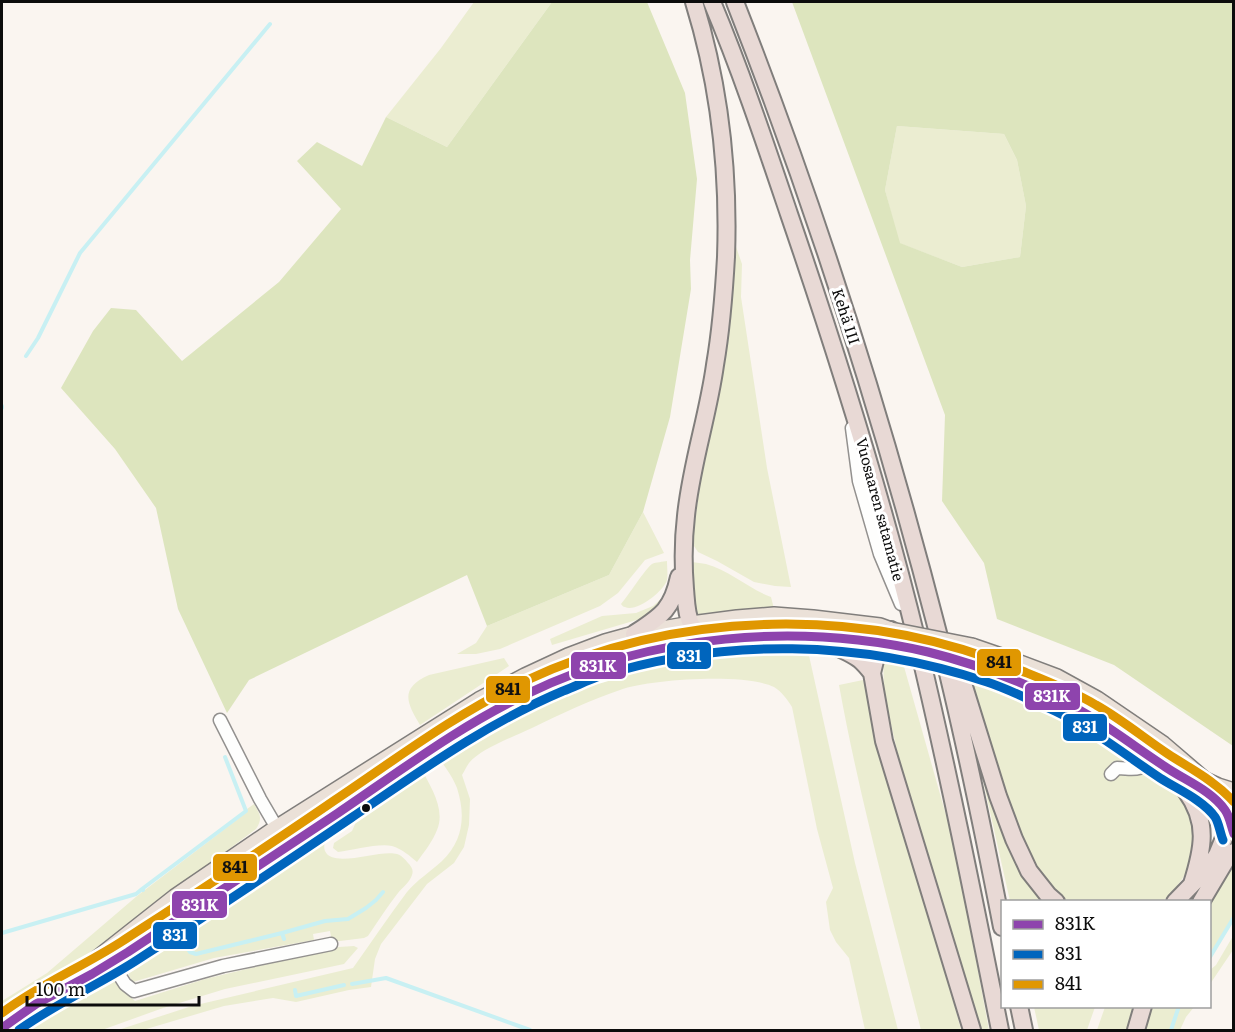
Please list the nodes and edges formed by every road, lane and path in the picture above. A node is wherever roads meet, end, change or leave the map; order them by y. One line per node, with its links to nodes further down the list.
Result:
1 (694, 2): 4 (highway)
2 (712, 2): 31 (highway, Vuosaaren satamatie)
3 (735, 2): 7 (highway, Kehä III)
4 (683, 561): 5 (highway); 6 (highway)
5 (691, 624): 6 (main road); 9 (highway); 10 (main road)
6 (634, 634): 17 (main road)
7 (939, 636): 21 (highway); 24 (highway)
8 (811, 637): 9 (main road); 10 (main road); 11 (highway)
9 (713, 639): 18 (main road)
10 (887, 640): 11 (highway); 13 (main road, bridge); 15 (main road, bridge)
11 (872, 673): 30 (highway)
12 (220, 720): 17 (street)
13 (1158, 762): 14 (street); 16 (main road); 20 (highway)
14 (1111, 774)
15 (1233, 791)
16 (1231, 820): 20 (highway)
17 (276, 828): 18 (street); 27 (main road)
18 (288, 847): 26 (main road)
19 (1233, 852): 23 (highway)
20 (1192, 884): 22 (highway)
21 (1054, 900)
22 (1177, 900)
23 (1202, 900)
24 (1001, 922)
25 (331, 944): 26 (street)
26 (111, 962): 27 (main road)
27 (34, 1006): 29 (main road)
28 (1142, 1008): 32 (highway)
29 (2, 1028)
30 (972, 1030)
31 (1000, 1030)
32 (1136, 1030)

